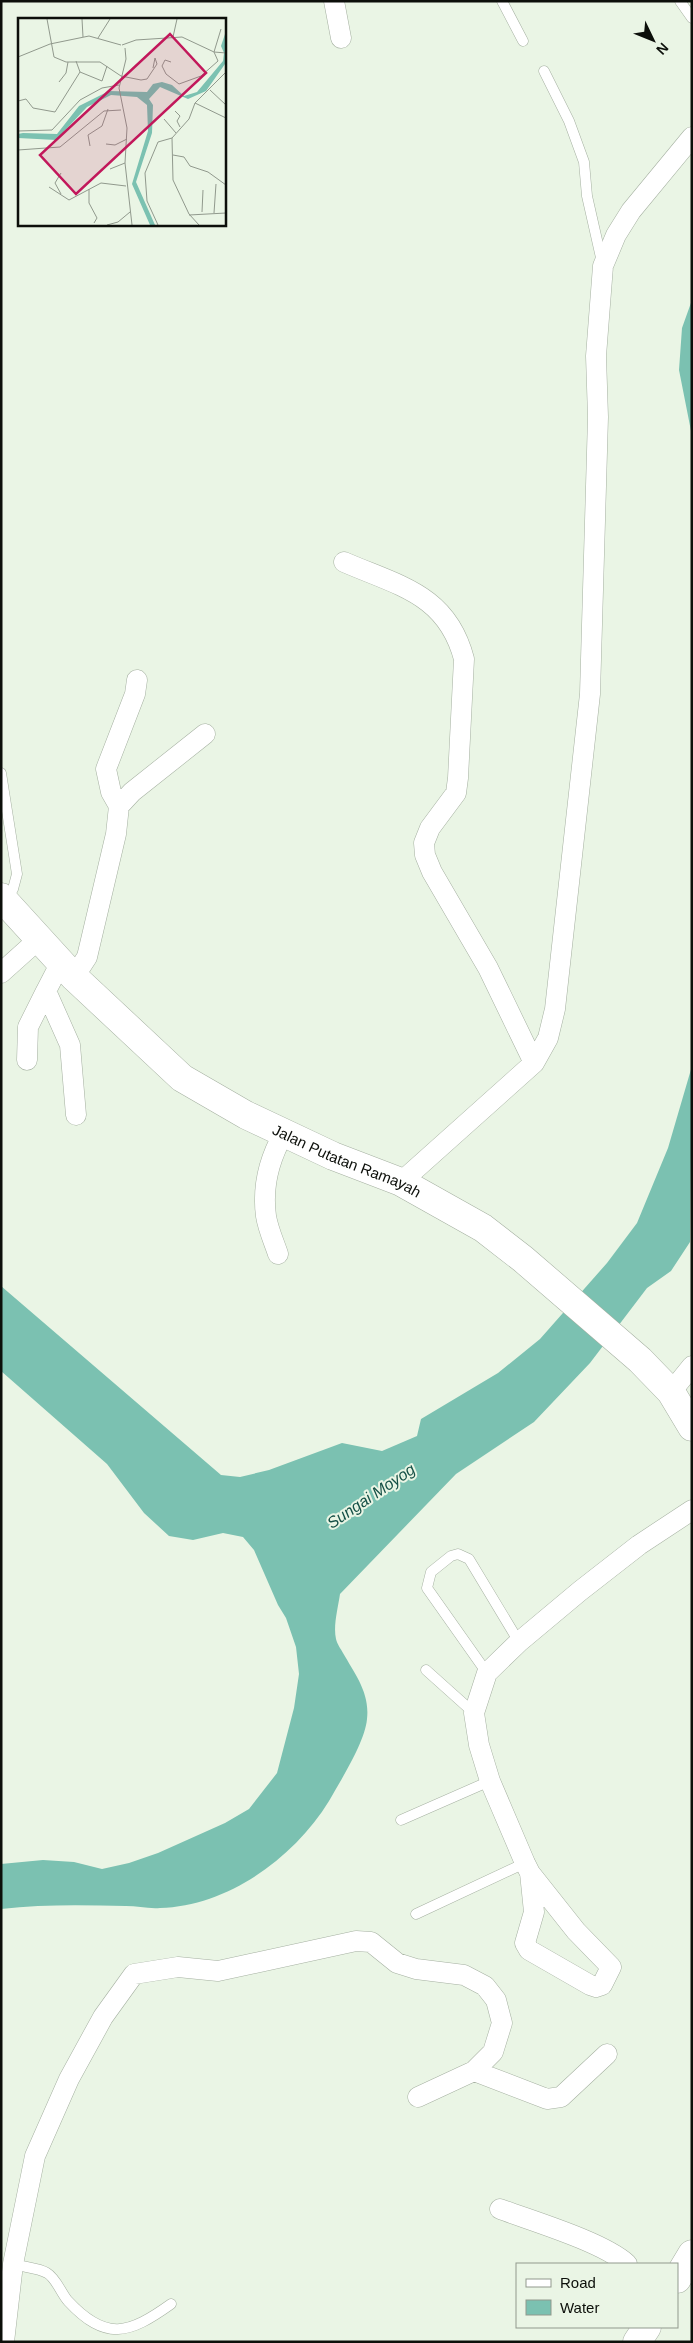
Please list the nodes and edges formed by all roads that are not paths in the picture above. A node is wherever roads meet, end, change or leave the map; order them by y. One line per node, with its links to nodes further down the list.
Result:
1 (334, 1): 5 (street)
2 (502, 1): 6 (lane)
3 (680, 1): 4 (lane)
4 (692, 18)
5 (340, 38)
6 (523, 41)
7 (544, 72): 9 (lane)
8 (692, 137): 9 (street)
9 (603, 266): 21 (street)
10 (344, 562): 21 (street)
11 (136, 680): 14 (street)
12 (205, 734): 14 (street)
13 (1, 773): 15 (lane)
14 (119, 806): 17 (street)
15 (3, 899): 16 (main road, Jalan Putatan Ramayah)
16 (40, 938): 17 (main road, Jalan Putatan Ramayah); 18 (street)
17 (68, 969): 19 (street); 23 (main road, Jalan Putatan Ramayah)
18 (1, 973)
19 (46, 991): 20 (street); 22 (street)
20 (27, 1060)
21 (534, 1063): 24 (street)
22 (76, 1115)
23 (284, 1133): 24 (main road, Jalan Putatan Ramayah); 25 (street)
24 (401, 1182): 27 (main road, Jalan Putatan Ramayah)
25 (278, 1254)
26 (692, 1366): 27 (street)
27 (671, 1392): 28 (main road, Jalan Putatan Ramayah)
28 (692, 1427)
29 (692, 1510): 30 (street)
30 (519, 1642): 32 (street); 32 (lane)
31 (426, 1670): 33 (lane)
32 (486, 1673): 33 (street)
33 (474, 1714): 34 (street)
34 (490, 1781): 35 (lane); 36 (street)
35 (401, 1820)
36 (528, 1868): 37 (street); 38 (street); 39 (lane)
37 (557, 1906): 38 (street); 38 (street)
38 (534, 1912)
39 (416, 1914)
40 (607, 2054): 41 (street)
41 (474, 2072): 42 (street); 46 (street)
42 (418, 2097)
43 (500, 2209): 45 (street)
44 (692, 2254): 47 (main road)
45 (625, 2263)
46 (13, 2264): 48 (lane); 49 (street)
47 (678, 2277)
48 (171, 2304)
49 (4, 2342)

